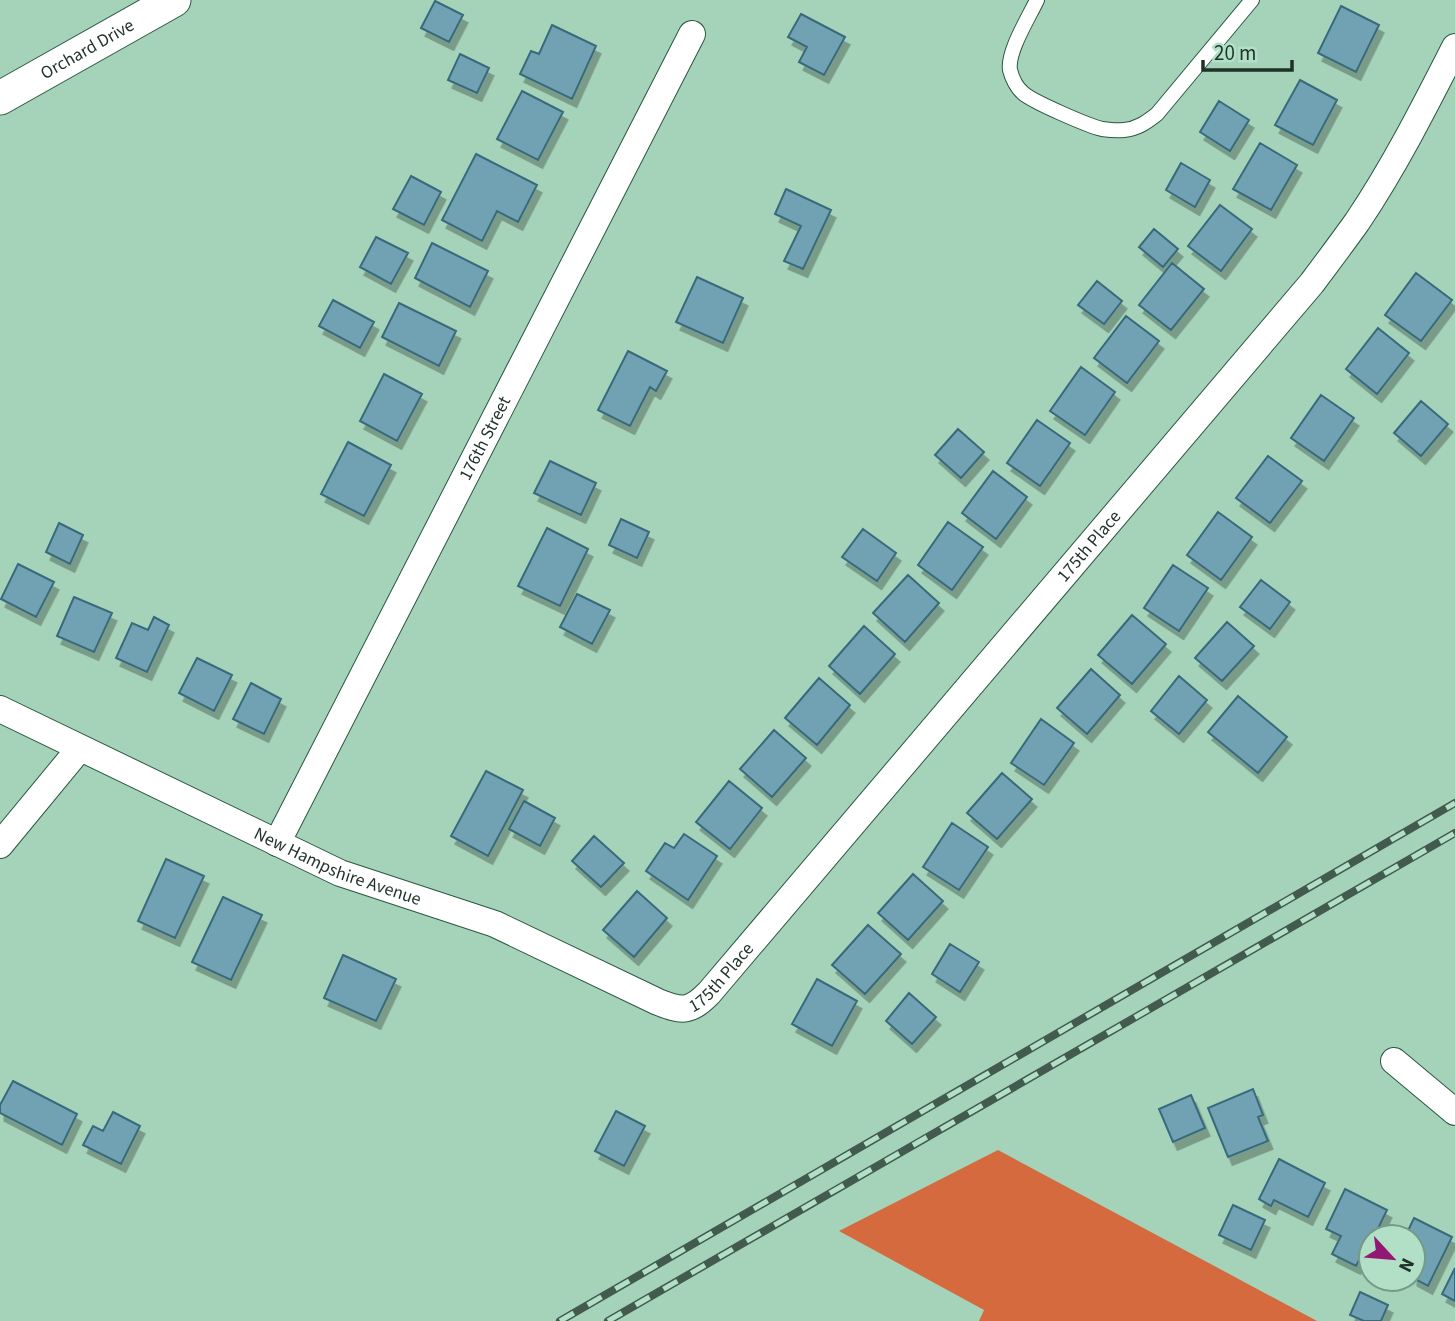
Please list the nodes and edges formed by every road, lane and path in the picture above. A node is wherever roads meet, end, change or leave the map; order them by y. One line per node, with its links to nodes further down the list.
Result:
1 (174, 0): 6 (street, Orchard Drive)
2 (1038, 0): 3 (lane)
3 (1252, 0)
4 (692, 34): 9 (street, 176th Street)
5 (1455, 47): 11 (street, 175th Place)
6 (0, 98)
7 (0, 709): 8 (street, New Hampshire Avenue)
8 (80, 748): 9 (street, New Hampshire Avenue); 10 (street)
9 (277, 843): 11 (street, New Hampshire Avenue)
10 (0, 845)
11 (681, 1010)
12 (1394, 1061): 13 (street)
13 (1455, 1112)

